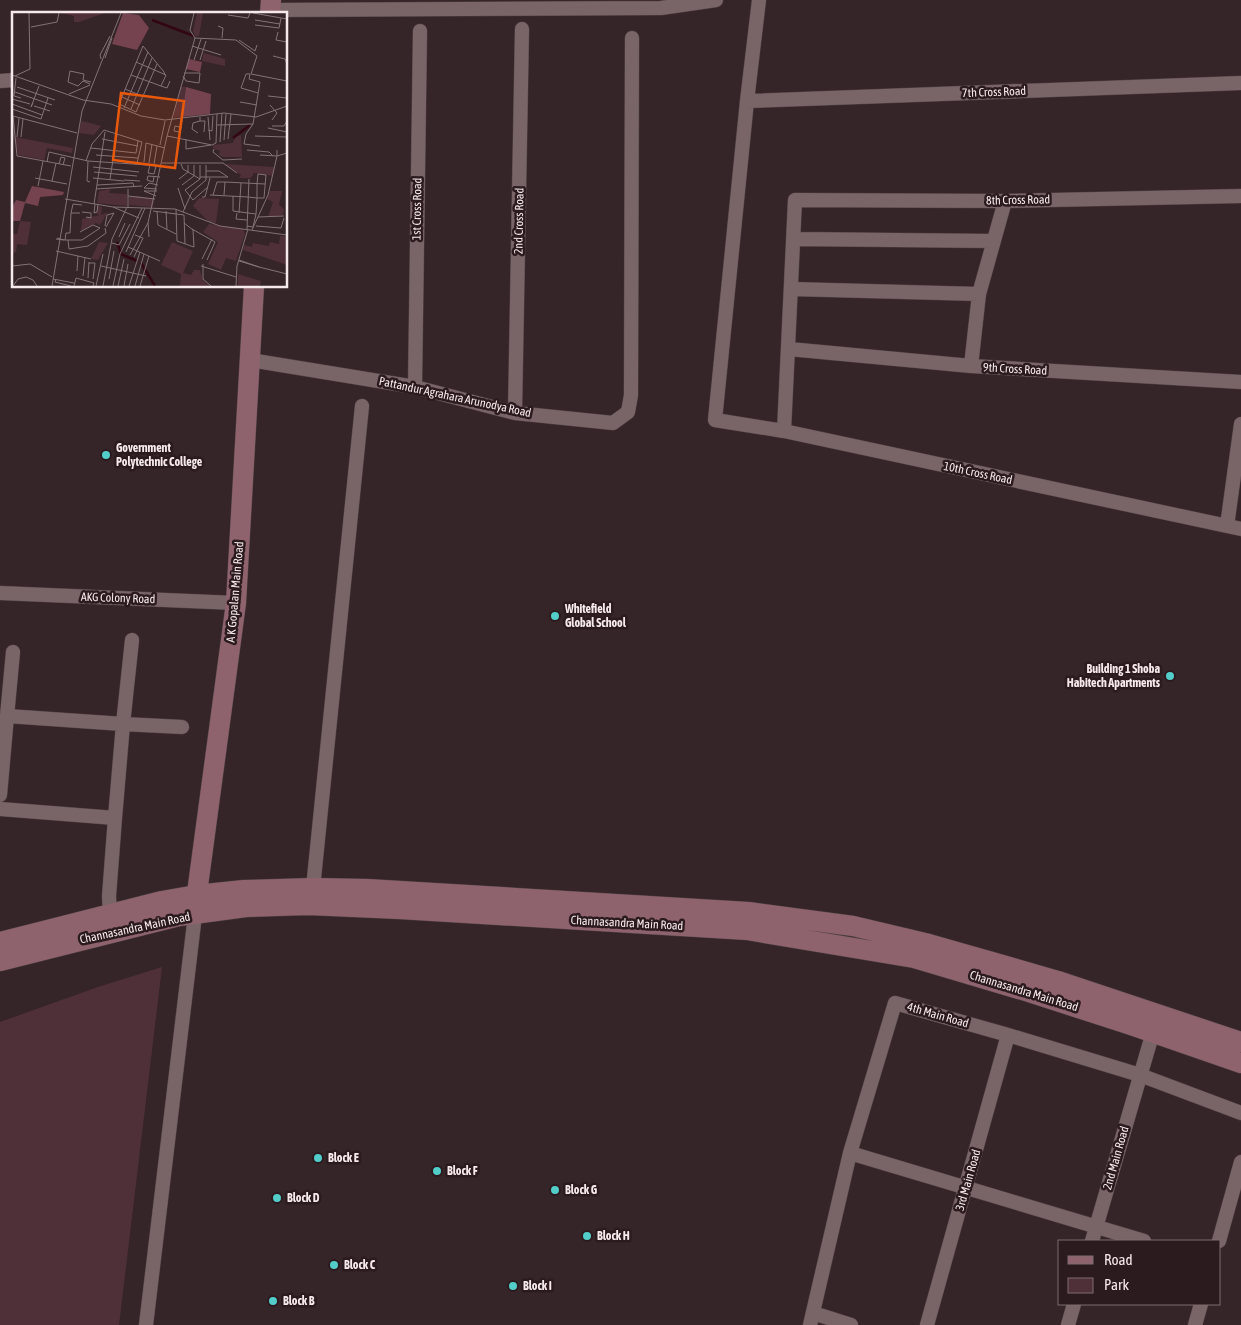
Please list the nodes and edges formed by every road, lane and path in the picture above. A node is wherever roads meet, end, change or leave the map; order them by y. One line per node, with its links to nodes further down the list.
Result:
1 (716, 0): 3 (street)
2 (759, 0): 8 (street)
3 (271, 8)
4 (522, 29): 22 (street, 2nd Cross Road)
5 (420, 31): 20 (street, 1st Cross Road)
6 (632, 38): 22 (street, Pattandur Agrahara Arunodya Road)
7 (1241, 83): 8 (street, 7th Cross Road)
8 (747, 101): 24 (street, 10th Cross Road)
9 (1241, 196): 10 (street, 8th Cross Road)
10 (1005, 201): 11 (street, 8th Cross Road); 12 (street)
11 (794, 239): 12 (street); 14 (street)
12 (994, 241): 15 (street)
13 (254, 288): 17 (main road, A K Gopalan Main Road)
14 (792, 289): 15 (street); 16 (street)
15 (979, 294): 18 (street)
16 (789, 350): 18 (street, 9th Cross Road); 24 (street)
17 (250, 360): 20 (street, Pattandur Agrahara Arunodya Road); 28 (main road, A K Gopalan Main Road)
18 (971, 366): 19 (street, 9th Cross Road)
19 (1241, 382)
20 (415, 387): 22 (street, Pattandur Agrahara Arunodya Road)
21 (362, 406): 37 (street)
22 (515, 413)
23 (1241, 424): 25 (street)
24 (784, 431): 25 (street, 10th Cross Road)
25 (1227, 526): 26 (street, 10th Cross Road)
26 (1241, 530)
27 (0, 593): 28 (street, AKG Colony Road)
28 (236, 603): 38 (main road, A K Gopalan Main Road)
29 (132, 640): 32 (street)
30 (13, 652): 31 (street)
31 (7, 716): 32 (street); 34 (street)
32 (123, 724): 33 (street); 36 (street)
33 (182, 727)
34 (0, 795)
35 (0, 809): 36 (street)
36 (115, 818): 39 (street)
37 (313, 888): 38 (main road, Channasandra Main Road); 42 (main road, Channasandra Main Road)
38 (196, 895): 39 (main road, Channasandra Main Road); 40 (main road, A K Gopalan Main Road)
39 (110, 915): 41 (main road, Channasandra Main Road)
40 (195, 915): 42 (main road, Channasandra Main Road); 43 (main road, Channasandra Main Road); 60 (street)
41 (0, 942)
42 (951, 960): 44 (main road, Channasandra Main Road); 46 (main road, Channasandra Main Road)
43 (0, 961)
44 (1153, 1032): 47 (main road, Channasandra Main Road); 48 (street, 2nd Main Road)
45 (1008, 1035): 48 (street, 4th Main Road); 50 (street, 4th Main Road); 52 (street, 3rd Main Road)
46 (1241, 1042)
47 (1241, 1063)
48 (1142, 1070): 49 (street, 4th Main Road); 53 (street, 2nd Main Road)
49 (1241, 1113)
50 (850, 1153): 52 (street); 59 (street, 4th Main Road)
51 (1241, 1162): 56 (street)
52 (966, 1187): 53 (street); 62 (street, 3rd Main Road)
53 (1096, 1227): 54 (street, 2nd Main Road); 55 (street)
54 (1092, 1240)
55 (1141, 1240)
56 (1218, 1240)
57 (1074, 1305): 63 (street)
58 (1201, 1305): 64 (street)
59 (811, 1319): 61 (street)
60 (146, 1325)
61 (851, 1325)
62 (927, 1325)
63 (1068, 1325)
64 (1195, 1325)

